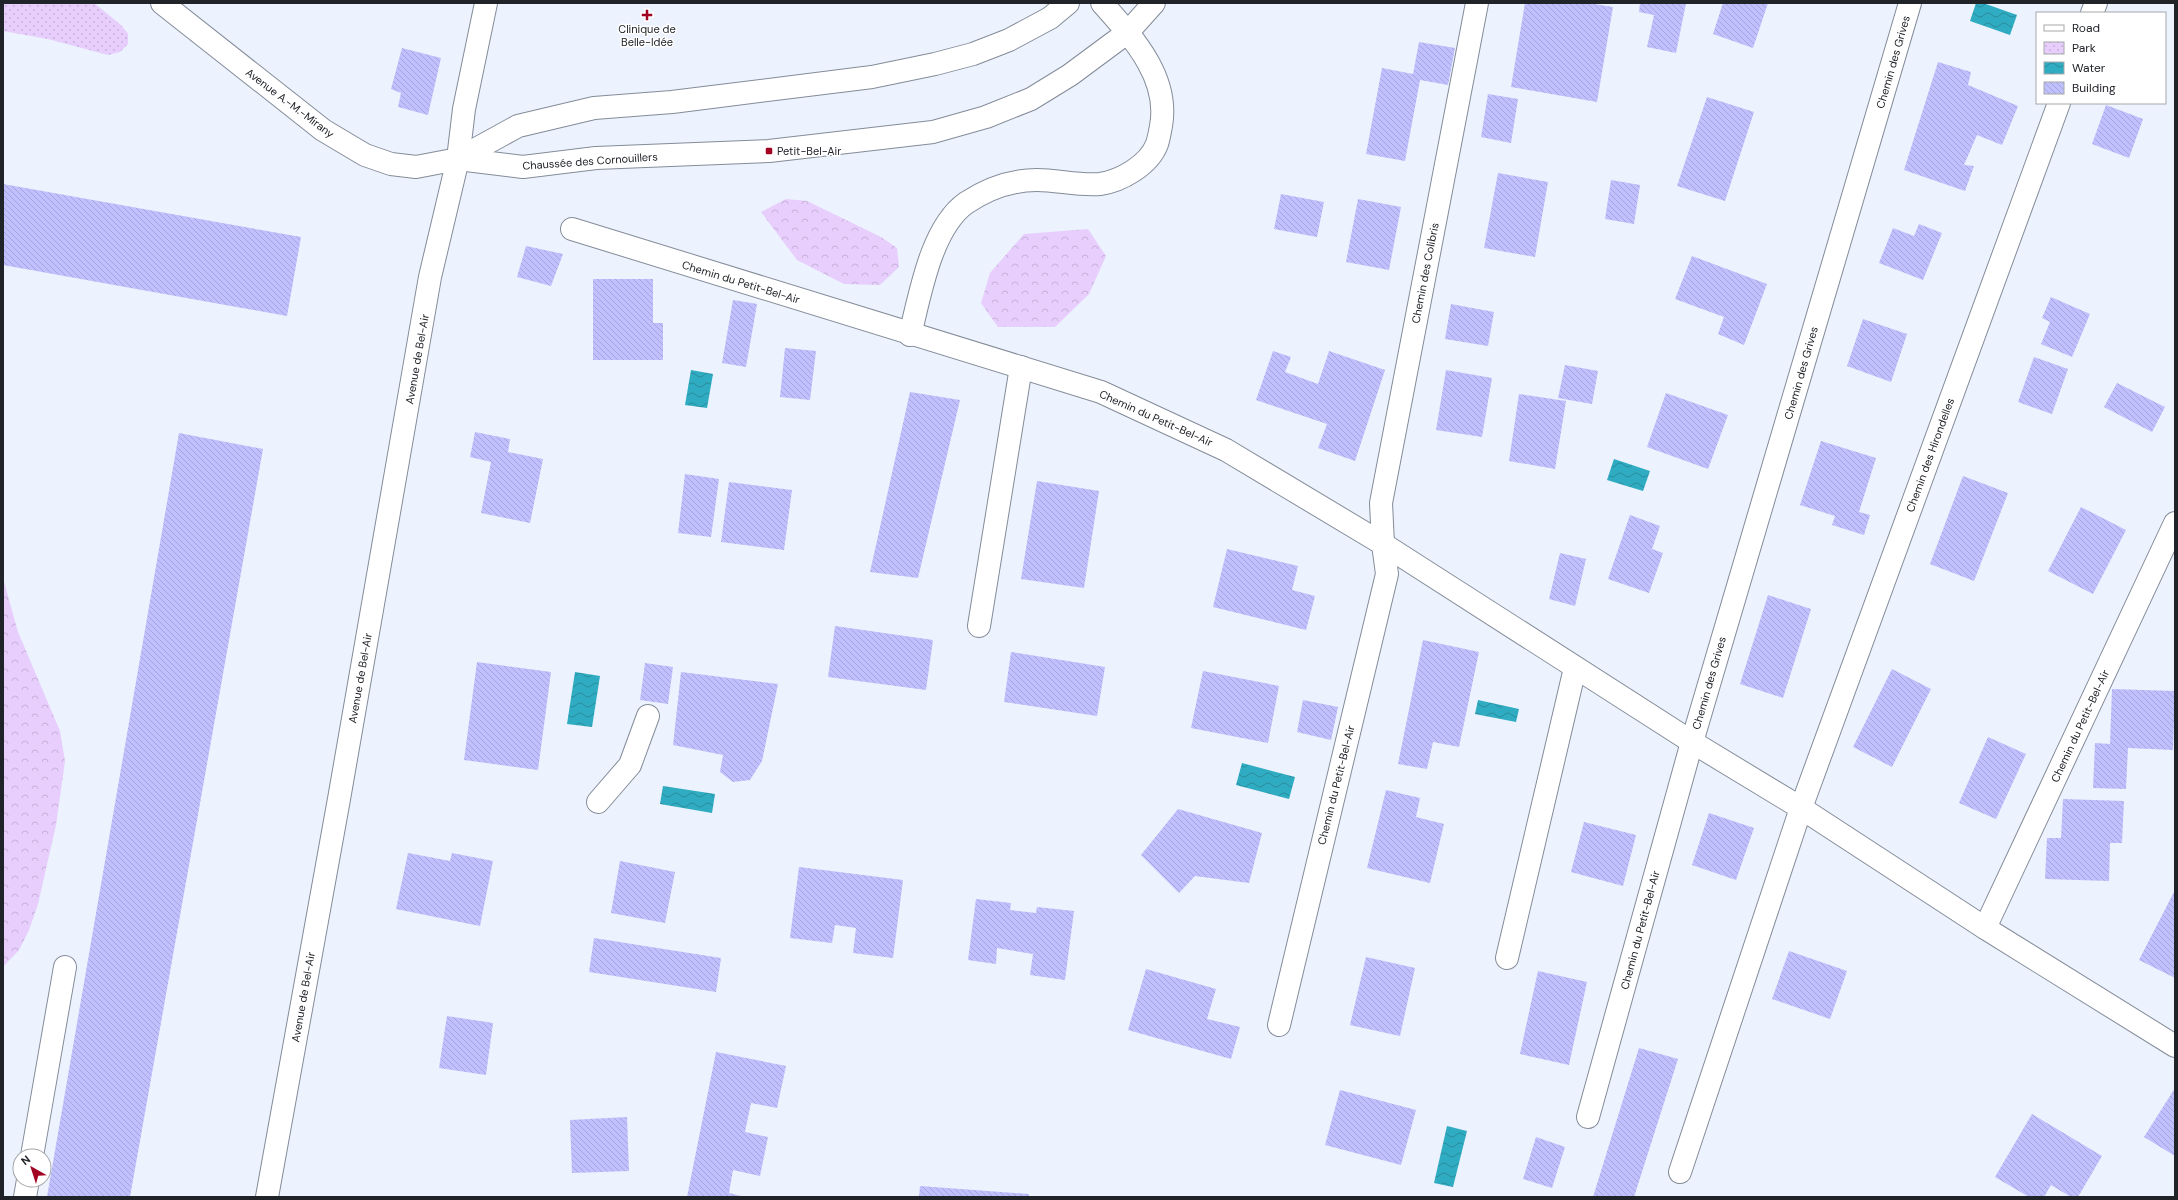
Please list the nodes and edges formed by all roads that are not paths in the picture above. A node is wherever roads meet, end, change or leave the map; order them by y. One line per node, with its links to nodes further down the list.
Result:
1 (162, 3): 10 (street, Avenue A.-M.-Mirany)
2 (486, 3): 10 (street, Avenue de Bel-Air)
3 (1068, 3): 10 (street)
4 (1102, 3): 8 (street)
5 (1154, 3): 8 (street, Chaussée des Cornouillers)
6 (1477, 3): 15 (street, Chemin des Colibris)
7 (1910, 3): 19 (street, Chemin des Grives)
8 (1128, 32): 10 (street, Chaussée des Cornouillers); 12 (street)
9 (2059, 104): 21 (street, Chemin des Hirondelles)
10 (458, 159): 30 (street, Avenue de Bel-Air)
11 (572, 229): 12 (street, Chemin du Petit-Bel-Air)
12 (910, 335): 13 (street, Chemin du Petit-Bel-Air)
13 (1021, 367): 15 (street, Chemin du Petit-Bel-Air); 16 (street)
14 (2175, 523): 22 (street, Chemin du Petit-Bel-Air)
15 (1383, 544): 17 (street, Chemin du Petit-Bel-Air); 25 (street, Chemin du Petit-Bel-Air)
16 (978, 626)
17 (1575, 668): 19 (street, Chemin du Petit-Bel-Air); 23 (street)
18 (648, 716): 20 (street)
19 (1692, 742): 21 (street, Chemin du Petit-Bel-Air); 27 (street, Chemin du Petit-Bel-Air)
20 (598, 802)
21 (1801, 808): 22 (street, Chemin du Petit-Bel-Air); 29 (street)
22 (1985, 928): 26 (street, Chemin du Petit-Bel-Air)
23 (1507, 958)
24 (65, 968): 28 (street)
25 (1279, 1025)
26 (2175, 1046)
27 (1588, 1117)
28 (33, 1148)
29 (1680, 1172)
30 (267, 1197)

